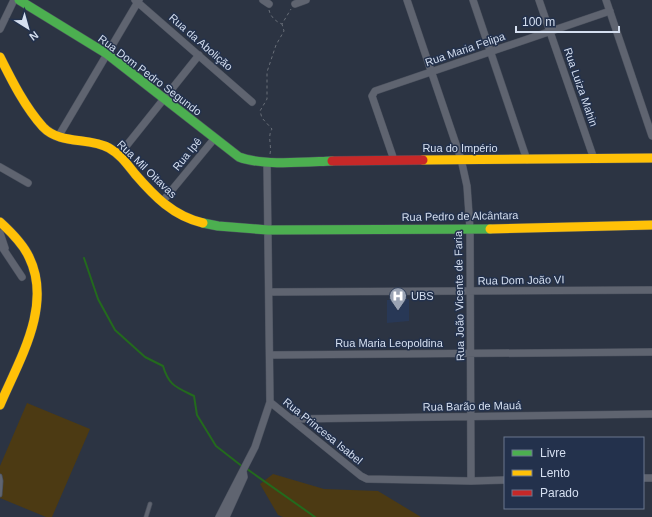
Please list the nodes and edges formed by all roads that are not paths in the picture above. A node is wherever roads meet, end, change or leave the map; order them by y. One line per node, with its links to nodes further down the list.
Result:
1 (14, 0): 11 (street)
2 (19, 0): 14 (main road, Rua Dom Pedro Segundo)
3 (306, 0): 9 (street)
4 (407, 0): 17 (street, Rua João Vicente de Faria)
5 (473, 0): 13 (street)
6 (539, 0): 12 (street, Rua Luiza Mahin)
7 (606, 0): 10 (street)
8 (138, 1): 14 (street); 15 (street, Rua da Abolição)
9 (295, 4)
10 (610, 11): 12 (street, Rua Maria Felipa); 20 (street)
11 (0, 28)
12 (550, 32): 13 (street, Rua Maria Felipa); 25 (street, Rua Luiza Mahin)
13 (491, 52): 17 (street, Rua Maria Felipa); 28 (street)
14 (107, 54): 18 (main road, Rua Dom Pedro Segundo); 21 (street)
15 (199, 55): 18 (street); 19 (street, Rua da Abolição)
16 (0, 57): 21 (main road, Rua Mil Oitavas)
17 (432, 72): 26 (street, Rua Maria Felipa); 27 (street, Rua João Vicente de Faria)
18 (164, 99): 22 (main road, Rua Dom Pedro Segundo); 23 (street)
19 (252, 102)
20 (652, 136)
21 (58, 137): 23 (main road, Rua Mil Oitavas)
22 (214, 139): 29 (main road, Rua Dom Pedro Segundo); 32 (street, Rua Ipê)
23 (119, 156): 32 (main road, Rua Mil Oitavas)
24 (652, 158): 25 (main road, Rua do Império)
25 (594, 159): 28 (main road, Rua do Império)
26 (394, 160): 27 (main road, Rua do Império); 29 (main road, Rua do Império)
27 (461, 160): 28 (main road, Rua do Império); 35 (street, Rua João Vicente de Faria)
28 (527, 160)
29 (267, 162): 36 (street, Rua Princesa Isabel)
30 (0, 167): 31 (street)
31 (28, 183)
32 (162, 202): 36 (main road, Rua Mil Oitavas)
33 (0, 222): 48 (main road)
34 (652, 225): 35 (main road, Rua Pedro de Alcântara)
35 (470, 228): 36 (main road, Rua Pedro de Alcântara); 42 (street, Rua João Vicente de Faria)
36 (268, 230): 43 (street, Rua Princesa Isabel)
37 (0, 233): 39 (street)
38 (0, 244): 39 (street)
39 (8, 254): 40 (street)
40 (22, 277)
41 (652, 290): 42 (street, Rua Dom João VI)
42 (470, 291): 43 (street, Rua Dom João VI); 45 (street, Rua João Vicente de Faria)
43 (270, 292): 46 (street, Rua Princesa Isabel)
44 (652, 352): 45 (street, Rua Maria Leopoldina)
45 (471, 354): 46 (street, Rua Maria Leopoldina); 50 (street, Rua João Vicente de Faria)
46 (271, 355): 47 (street, Rua Princesa Isabel)
47 (270, 402): 51 (street, Rua Princesa Isabel); 52 (street)
48 (0, 405)
49 (652, 414): 50 (street, Rua Barão de Mauá)
50 (471, 416): 51 (street, Rua Barão de Mauá); 55 (street, Rua João Vicente de Faria)
51 (293, 419): 55 (street, Rua Princesa Isabel)
52 (245, 468): 59 (street); 60 (street)
53 (0, 476): 56 (lane)
54 (504, 480): 55 (street, Rua Princesa Isabel)
55 (471, 481)
56 (0, 495)
57 (150, 504): 58 (lane)
58 (146, 517)
59 (219, 517)
60 (226, 517)

